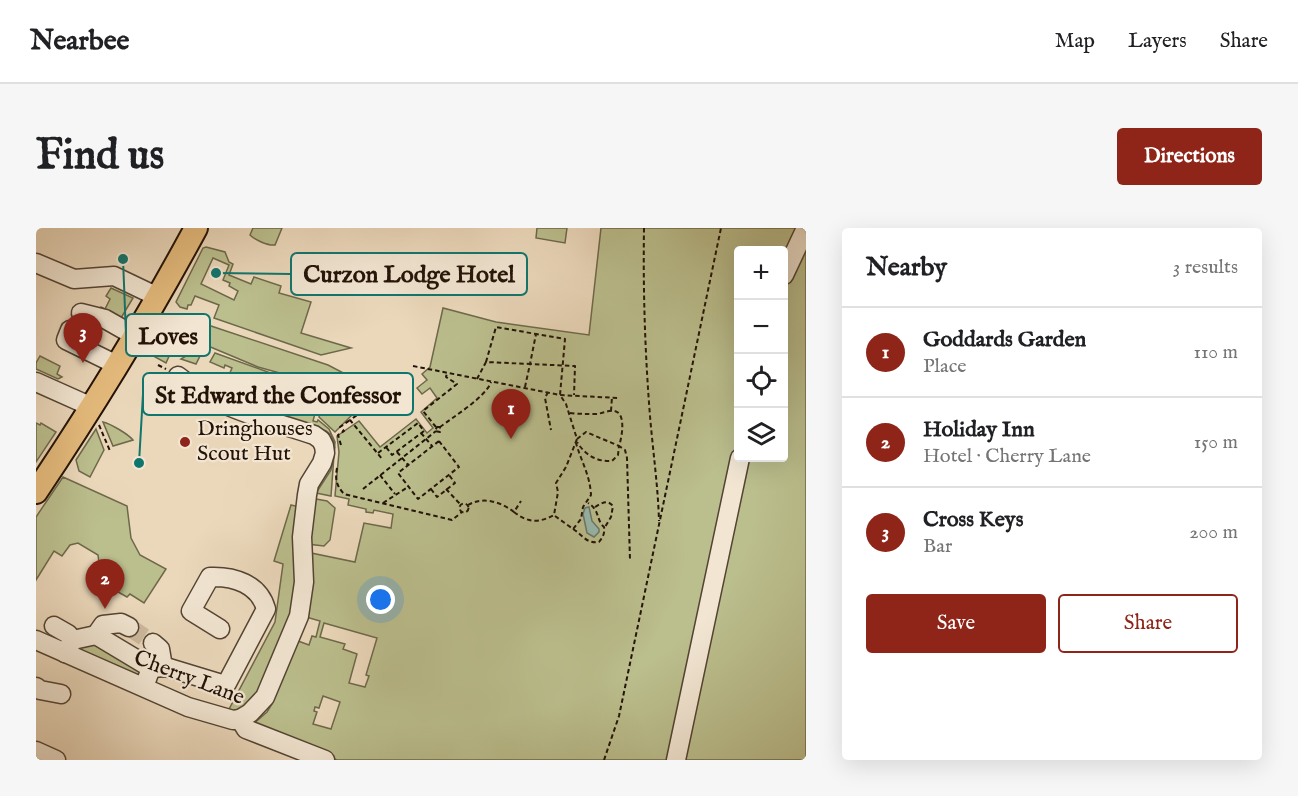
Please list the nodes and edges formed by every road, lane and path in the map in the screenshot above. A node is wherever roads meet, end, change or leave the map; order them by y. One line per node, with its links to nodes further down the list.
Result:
1 (195, 228): 7 (main road)
2 (644, 228): 70 (path)
3 (721, 228): 70 (path)
4 (806, 228): 6 (street)
5 (36, 264): 7 (street)
6 (788, 265)
7 (158, 297): 11 (main road)
8 (81, 312): 11 (street)
9 (70, 330): 14 (street)
10 (536, 334): 12 (path); 13 (path); 16 (path)
11 (135, 336): 14 (main road)
12 (486, 362): 13 (path); 19 (path)
13 (530, 364): 16 (path); 22 (path)
14 (117, 365): 29 (main road)
15 (413, 366): 17 (path)
16 (563, 366): 24 (path); 25 (path)
17 (447, 373): 19 (path); 33 (path)
18 (178, 376): 84 (street)
19 (477, 379): 21 (path)
20 (36, 382): 29 (street)
21 (491, 382): 22 (path); 33 (path)
22 (525, 388): 23 (path)
23 (548, 392): 24 (path); 34 (path)
24 (560, 395): 25 (path); 31 (path)
25 (574, 395): 26 (path)
26 (612, 397): 28 (path); 30 (path)
27 (381, 398): 32 (path)
28 (618, 398)
29 (91, 408): 44 (path); 58 (main road)
30 (611, 411): 31 (path); 40 (path)
31 (570, 413): 37 (path)
32 (350, 420): 42 (path); 46 (path)
33 (438, 427): 36 (path)
34 (551, 429)
35 (421, 433): 36 (path); 38 (path); 41 (path)
36 (426, 439): 39 (path); 43 (path)
37 (576, 441): 40 (path); 40 (path); 61 (path); 68 (path)
38 (409, 443): 43 (path); 45 (path)
39 (432, 446): 51 (path); 53 (path)
40 (619, 446): 72 (path)
41 (386, 447): 45 (path); 46 (path)
42 (341, 448)
43 (414, 448): 47 (path)
44 (110, 451)
45 (397, 452): 47 (path)
46 (378, 453): 49 (path)
47 (402, 458): 51 (path); 52 (path)
48 (339, 460): 62 (path)
49 (383, 460)
50 (739, 462): 89 (street)
51 (408, 465): 54 (path)
52 (380, 475): 55 (path); 59 (path)
53 (448, 475): 56 (path); 57 (path)
54 (408, 487): 56 (path); 59 (path)
55 (363, 489)
56 (431, 489): 57 (path)
57 (446, 489): 64 (path)
58 (36, 492)
59 (396, 495): 62 (path)
60 (521, 501): 67 (path)
61 (588, 502): 65 (path); 71 (path)
62 (383, 504): 66 (path)
63 (468, 505): 64 (path); 66 (path); 67 (path)
64 (461, 506): 66 (path)
65 (595, 507): 69 (path); 69 (path)
66 (462, 512)
67 (514, 512): 68 (path)
68 (554, 515): 71 (path)
69 (604, 527): 71 (path)
70 (659, 527): 88 (path)
71 (573, 529)
72 (630, 560)
73 (54, 626): 79 (street)
74 (129, 627): 76 (street)
75 (220, 629): 80 (street)
76 (96, 635): 79 (street); 80 (street)
77 (36, 640): 79 (street, Cherry Lane)
78 (153, 643): 80 (street)
79 (69, 647): 82 (street, Cherry Lane)
80 (157, 668): 82 (street)
81 (36, 687): 83 (street)
82 (143, 688): 84 (street, Cherry Lane)
83 (61, 694)
84 (240, 719): 87 (street, Cherry Lane)
85 (36, 751): 86 (street)
86 (56, 760)
87 (325, 760)
88 (604, 760)
89 (676, 760)

